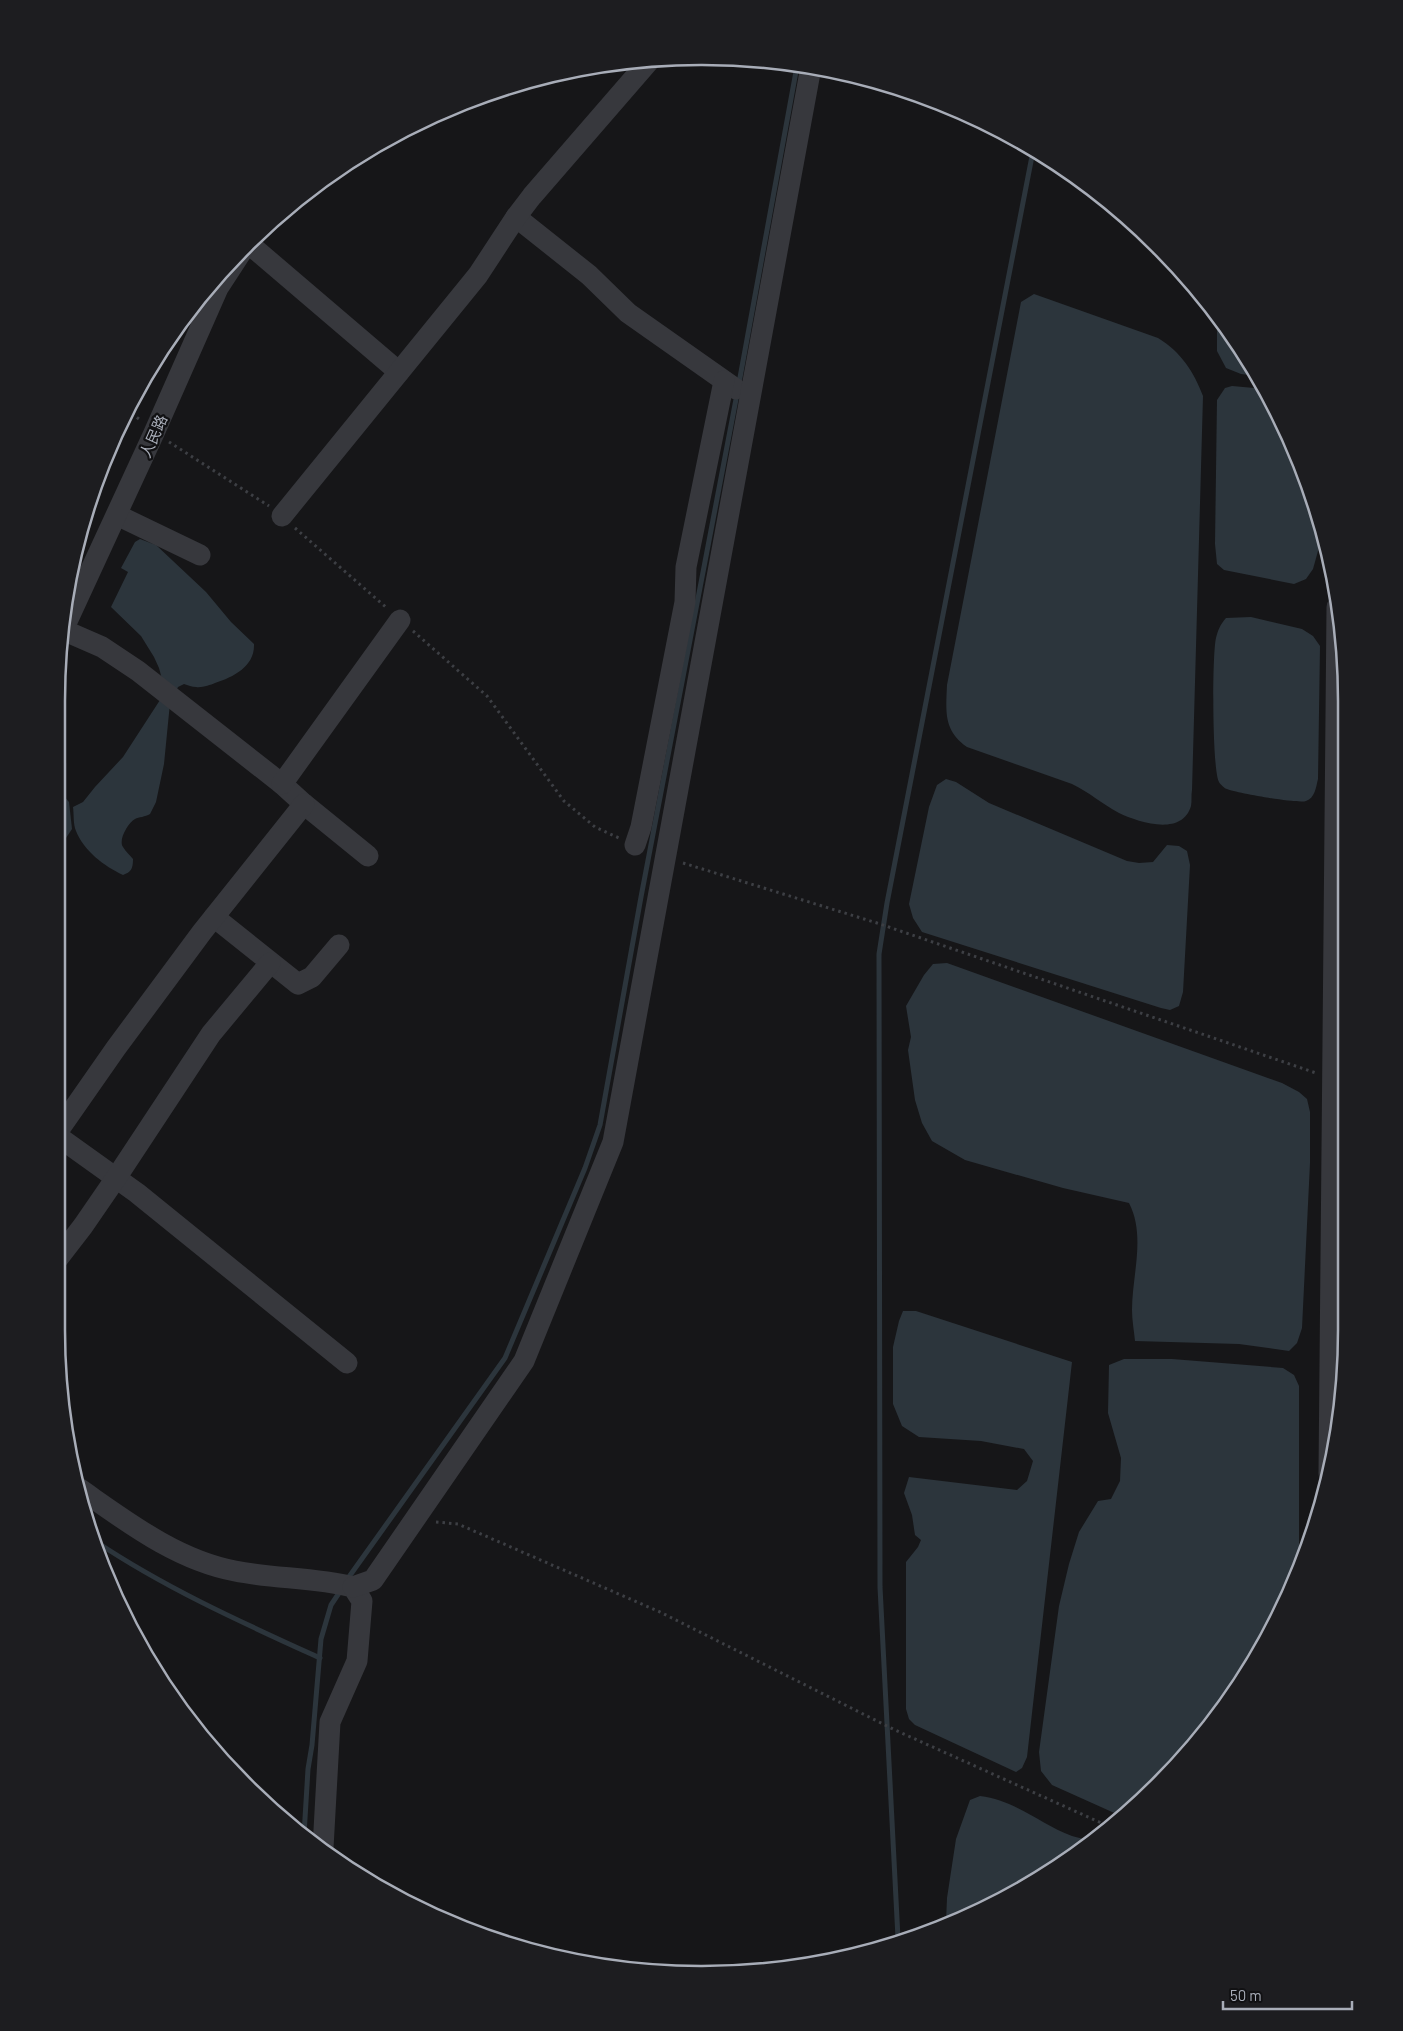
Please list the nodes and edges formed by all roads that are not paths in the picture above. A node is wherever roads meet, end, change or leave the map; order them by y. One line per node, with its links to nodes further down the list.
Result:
1 (643, 68): 3 (street)
2 (809, 74): 7 (street)
3 (516, 217): 6 (street); 7 (street)
4 (253, 249): 6 (street)
5 (218, 288): 8 (street, 人民路)
6 (399, 372): 9 (street)
7 (737, 390): 17 (street); 29 (street)
8 (117, 515): 10 (street); 11 (street, 人民路)
9 (282, 516)
10 (200, 555)
11 (71, 613)
12 (400, 620): 15 (street)
13 (69, 632): 15 (street)
14 (1337, 669): 27 (street)
15 (282, 784): 16 (street)
16 (304, 804): 18 (street); 19 (street)
17 (635, 845)
18 (368, 856)
19 (214, 917): 21 (street); 22 (street)
20 (339, 945): 21 (street)
21 (270, 963): 24 (street)
22 (65, 1122)
23 (65, 1141): 24 (street)
24 (116, 1178): 25 (street); 26 (street)
25 (65, 1250)
26 (347, 1363)
27 (1329, 1435)
28 (87, 1494): 29 (street)
29 (347, 1585): 30 (street)
30 (323, 1841)

